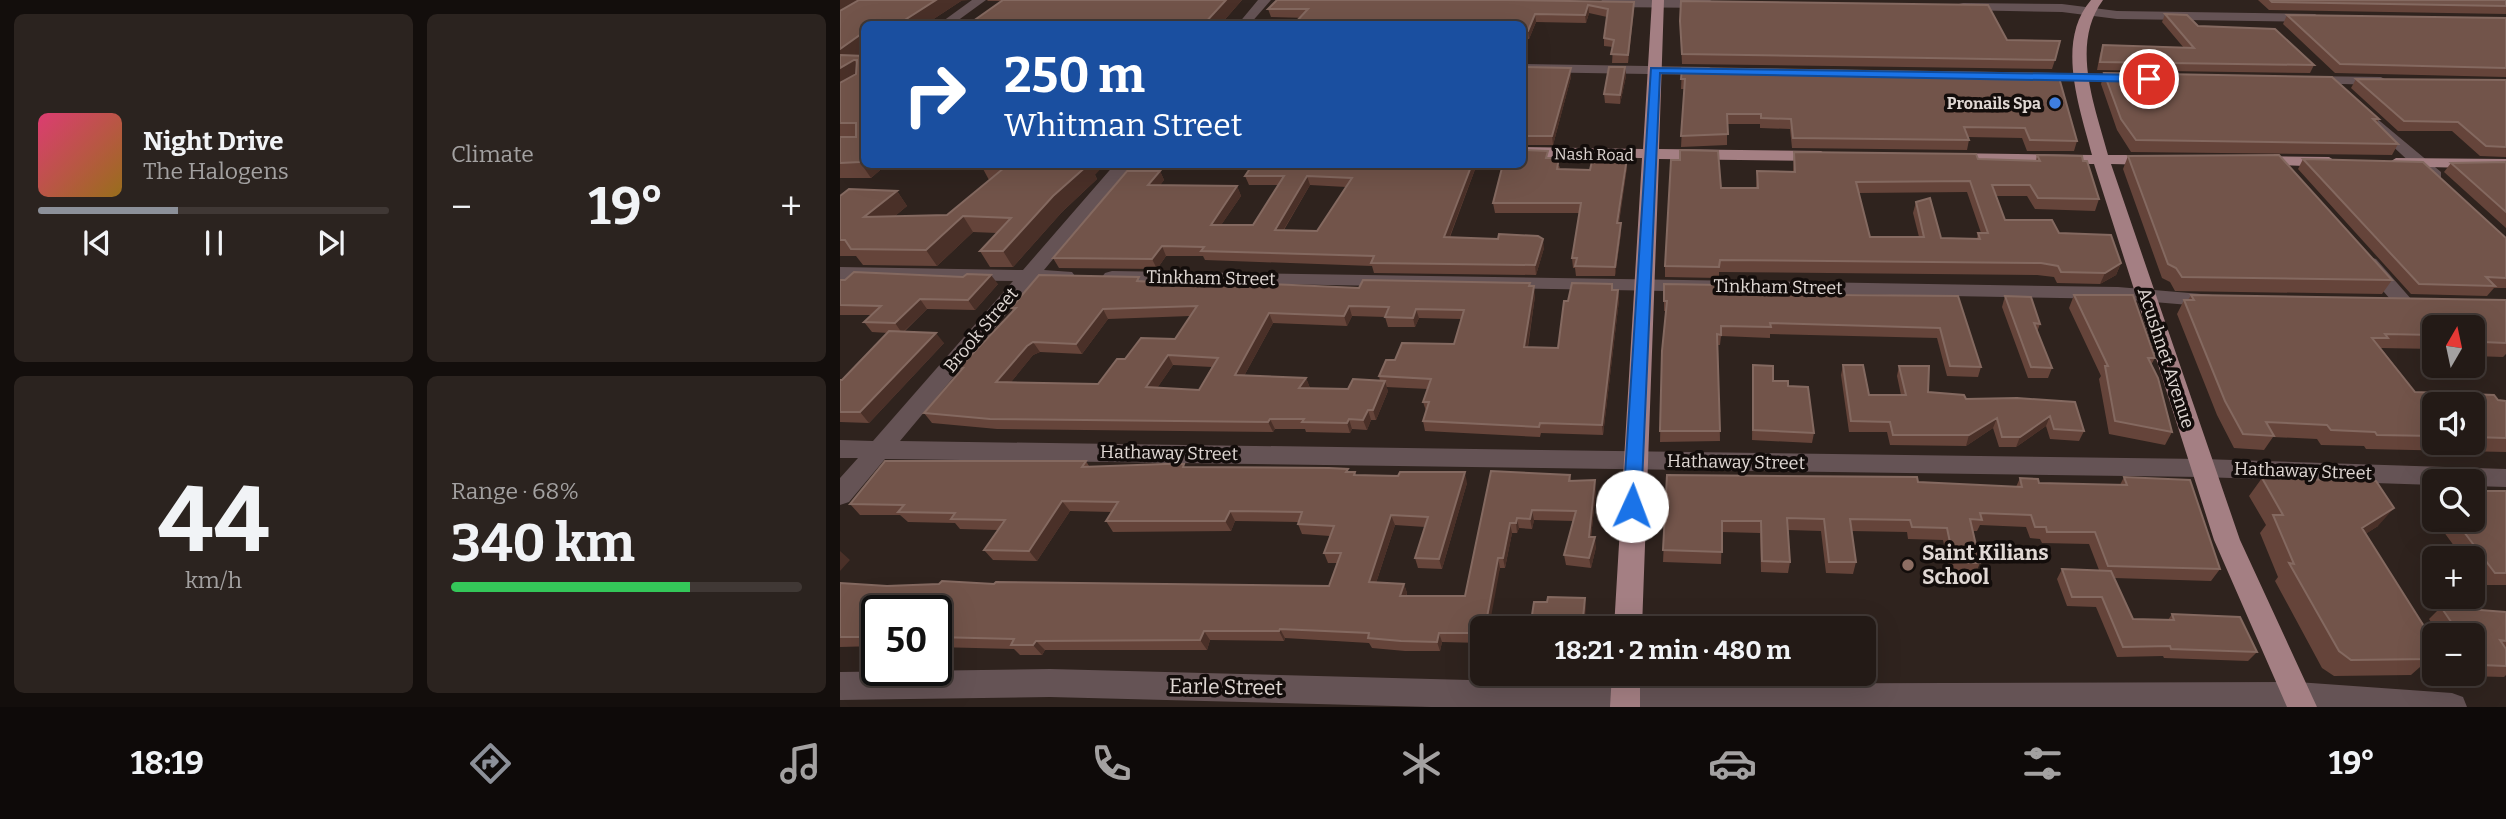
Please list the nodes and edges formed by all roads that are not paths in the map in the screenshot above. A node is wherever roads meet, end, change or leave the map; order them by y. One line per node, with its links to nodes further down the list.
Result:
1 (980, 0): 11 (street)
2 (1265, 0): 12 (street)
3 (2243, 0): 9 (street)
4 (1589, 2): 5 (street)
5 (1658, 2): 6 (street); 16 (main road)
6 (1727, 4)
7 (2093, 6): 8 (street); 9 (street); 19 (main road, Acushnet Avenue)
8 (1946, 7)
9 (2261, 17): 10 (street); 13 (street)
10 (2325, 18)
11 (948, 21)
12 (1247, 21)
13 (2281, 35)
14 (2311, 62): 22 (street)
15 (1526, 68): 16 (street)
16 (1654, 70): 17 (street); 25 (main road)
17 (1721, 71)
18 (2018, 77): 19 (street)
19 (2080, 78): 20 (street); 28 (main road, Acushnet Avenue)
20 (2139, 79)
21 (2289, 80): 22 (street)
22 (2330, 81): 23 (street); 34 (street)
23 (2398, 82)
24 (1526, 152): 25 (main road, Nash Road)
25 (1652, 155): 26 (main road, Nash Road); 42 (main road)
26 (1839, 156)
27 (1936, 158): 28 (main road)
28 (2101, 160): 29 (main road); 43 (main road, Acushnet Avenue)
29 (2166, 160)
30 (2236, 161): 31 (main road)
31 (2278, 161): 32 (main road); 37 (street)
32 (2343, 162)
33 (2382, 162): 34 (main road)
34 (2420, 163): 35 (main road); 38 (street)
35 (2506, 164)
36 (1121, 168): 41 (street, Brook Street)
37 (2296, 182)
38 (2450, 190)
39 (2360, 253): 46 (street)
40 (840, 273): 41 (street, Tinkham Street)
41 (1027, 276): 42 (street, Tinkham Street); 49 (street, Brook Street)
42 (1642, 284): 43 (street, Tinkham Street); 50 (main road)
43 (2146, 297): 44 (street, Tinkham Street); 51 (main road, Acushnet Avenue)
44 (2239, 301)
45 (2379, 303): 46 (street)
46 (2405, 304): 47 (street)
47 (2430, 304)
48 (840, 449): 49 (street, Hathaway Street)
49 (880, 449): 50 (street, Hathaway Street); 53 (street, Brook Street)
50 (1634, 460): 51 (street, Hathaway Street); 54 (main road)
51 (2202, 468): 52 (street, Hathaway Street); 57 (main road, Acushnet Avenue)
52 (2506, 478)
53 (840, 495)
54 (1628, 616)
55 (840, 686): 56 (street, Earle Street)
56 (1625, 693): 57 (street, Earle Street)
57 (2299, 702): 58 (street, Earle Street)
58 (2452, 707)

